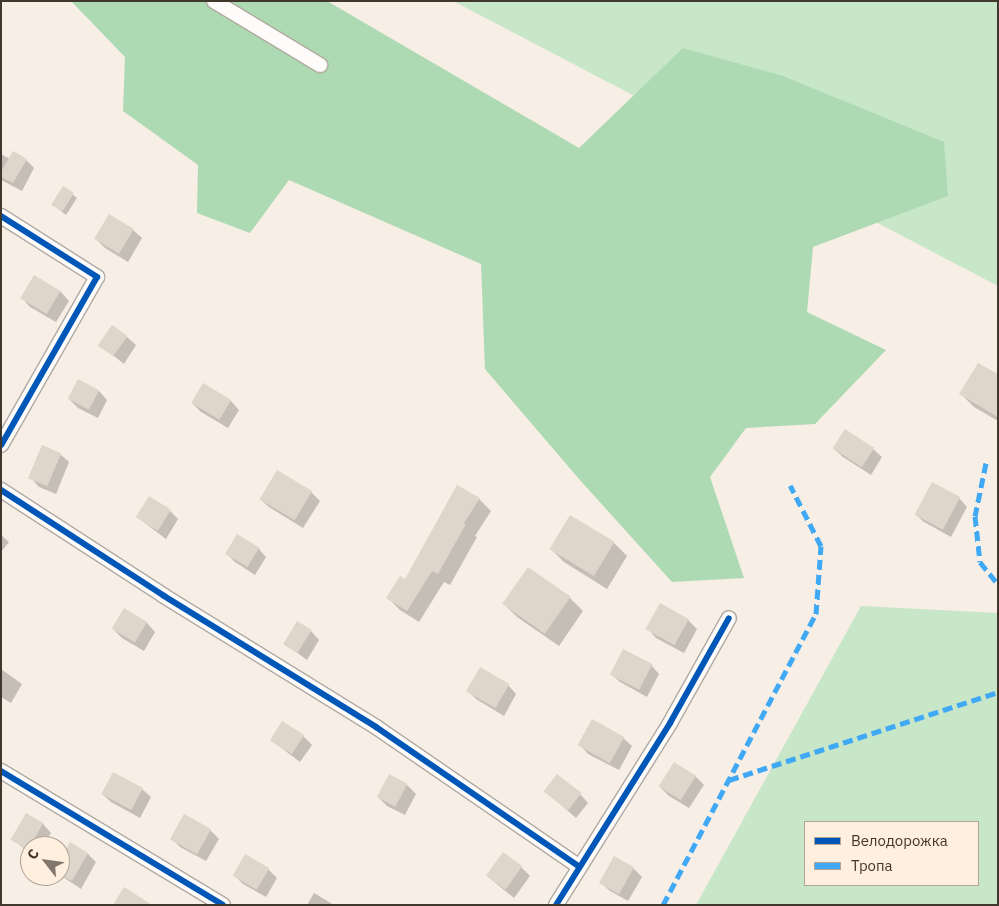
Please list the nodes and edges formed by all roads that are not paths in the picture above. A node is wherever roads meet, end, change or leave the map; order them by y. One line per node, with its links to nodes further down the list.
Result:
1 (214, 1): 2 (street)
2 (320, 65)
3 (1, 216): 4 (street)
4 (1, 445)
5 (1, 490): 8 (street)
6 (729, 618): 8 (street)
7 (1, 771): 9 (street)
8 (578, 866): 10 (street)
9 (223, 905)
10 (556, 905)

